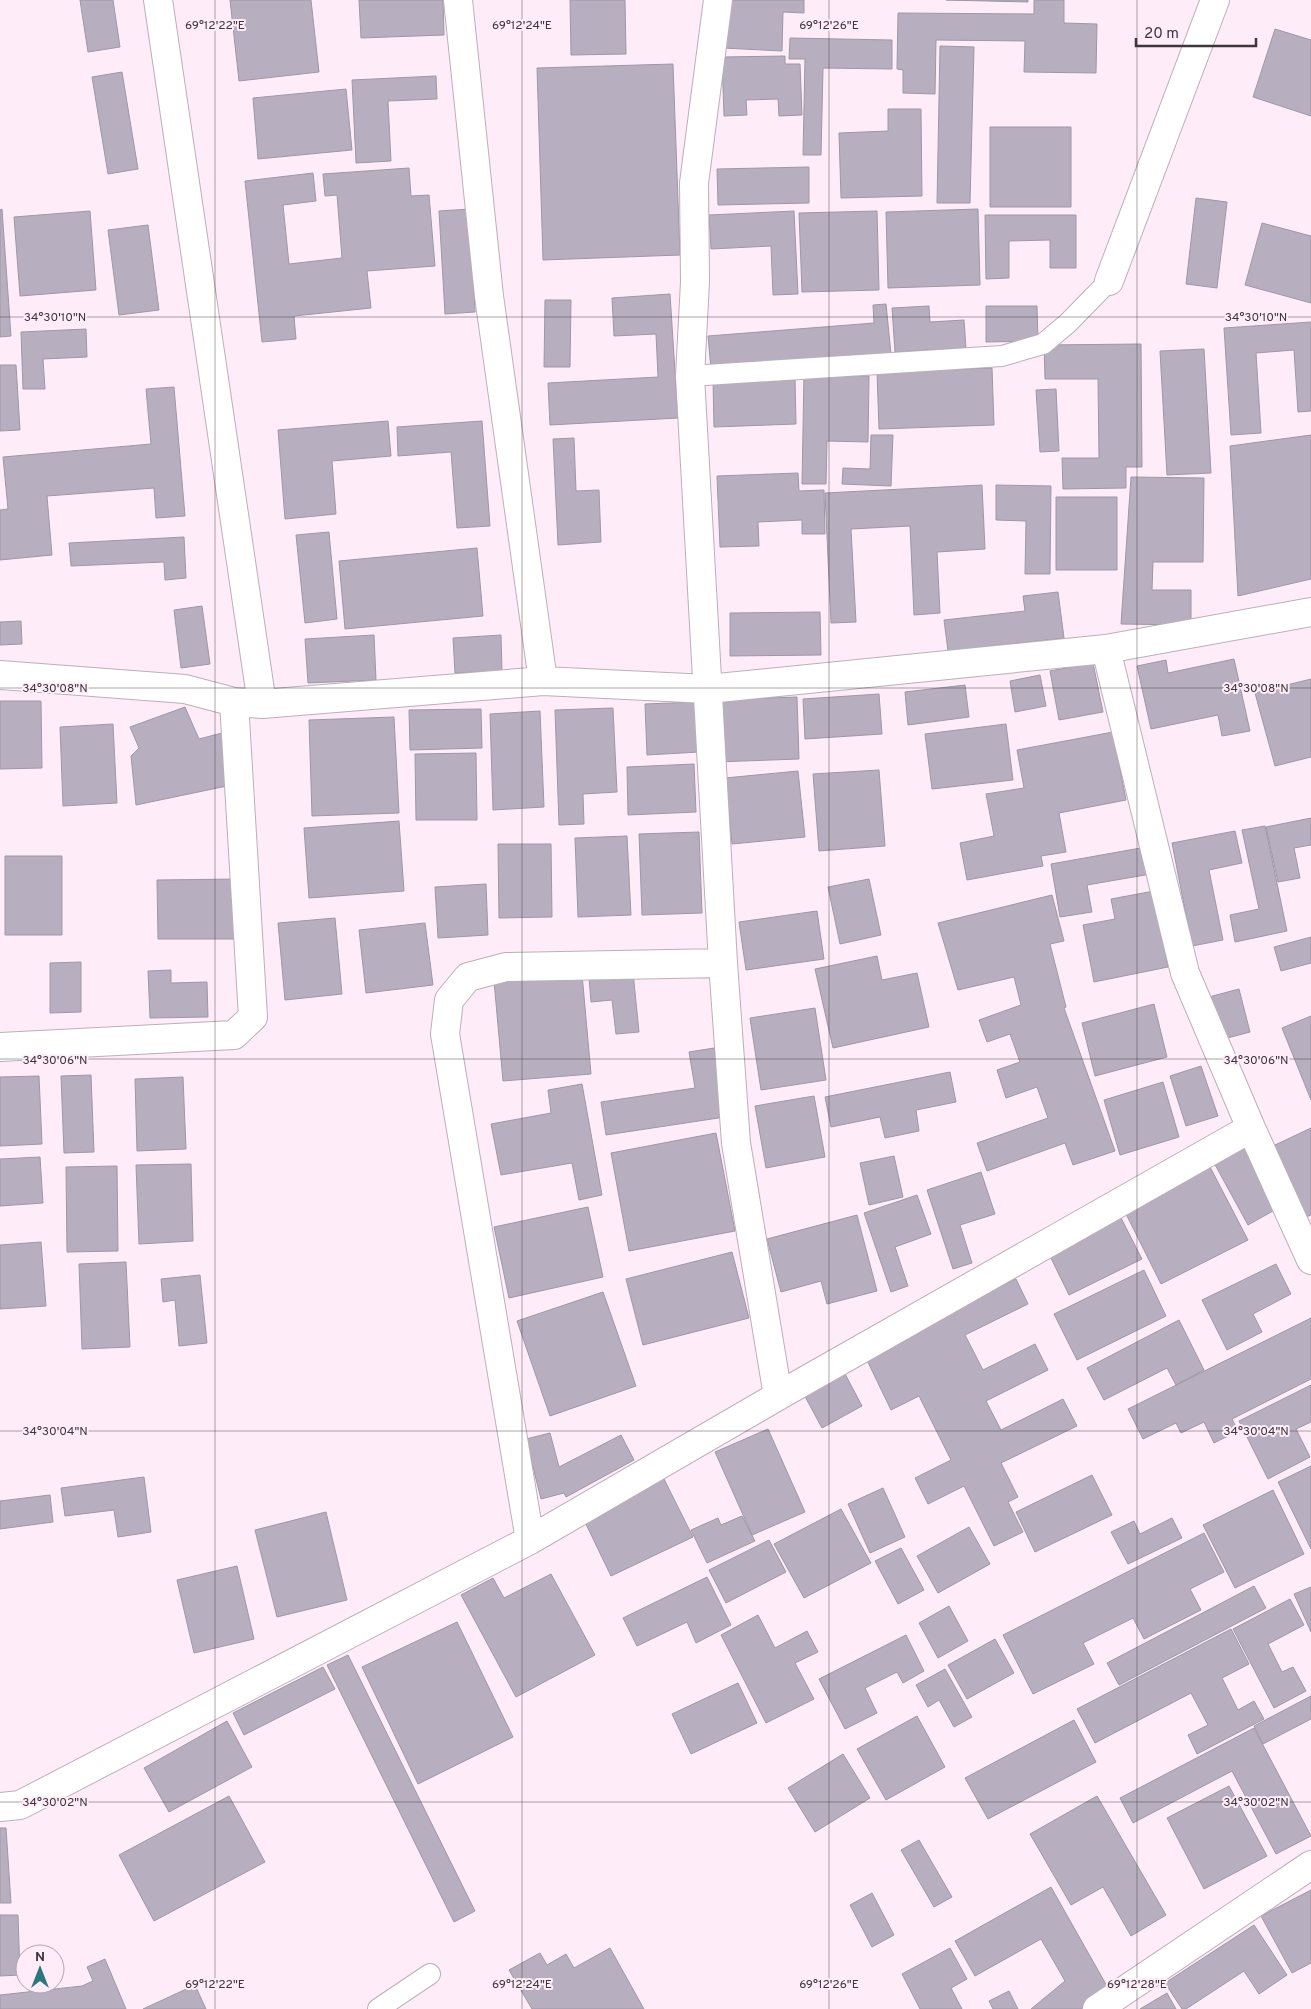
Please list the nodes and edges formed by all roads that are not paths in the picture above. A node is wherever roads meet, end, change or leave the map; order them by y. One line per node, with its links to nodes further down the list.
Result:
1 (158, 0): 13 (street)
2 (458, 0): 10 (street)
3 (718, 0): 6 (street)
4 (1215, 0): 5 (street)
5 (1109, 281): 6 (lane)
6 (690, 376): 11 (street)
7 (1311, 612): 8 (street)
8 (1106, 649): 11 (street); 16 (street)
9 (0, 676): 12 (street)
10 (543, 681): 11 (street); 13 (street)
11 (708, 689): 14 (street)
12 (234, 702): 13 (street); 15 (street)
13 (262, 704)
14 (723, 963): 18 (street); 19 (street)
15 (0, 1047)
16 (1251, 1128): 17 (street); 18 (street)
17 (1311, 1260)
18 (778, 1396): 19 (street)
19 (530, 1540): 20 (street)
20 (0, 1807)
21 (1311, 1865): 24 (street)
22 (430, 1974): 23 (lane)
23 (378, 2009)
24 (1098, 2009)

